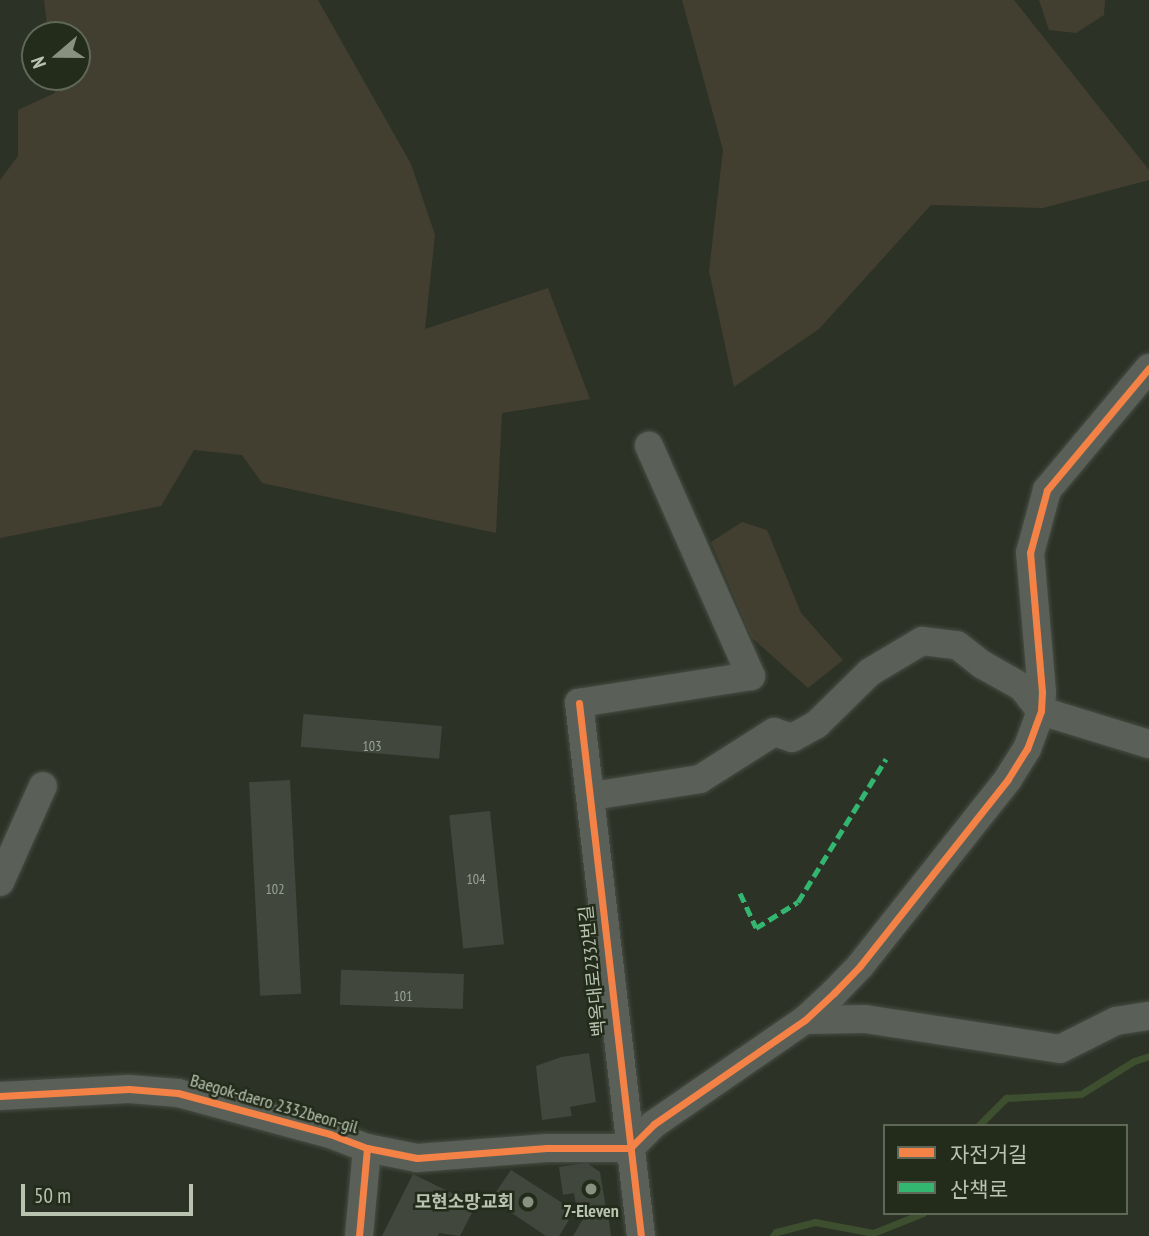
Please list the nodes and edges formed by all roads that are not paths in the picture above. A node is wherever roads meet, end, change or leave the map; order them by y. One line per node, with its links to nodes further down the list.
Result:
1 (1149, 368): 3 (street)
2 (649, 446): 6 (street, 백옥대로2332번길)
3 (1041, 711): 4 (street); 6 (street); 9 (street)
4 (1149, 744)
5 (43, 786): 7 (street)
6 (592, 796): 11 (street, 백옥대로2332번길)
7 (0, 882)
8 (1149, 1016): 9 (street)
9 (805, 1020): 11 (street)
10 (0, 1096): 12 (street, Baegok-daero 2332beon-gil)
11 (630, 1147): 12 (street); 14 (street, 백옥대로2332번길)
12 (366, 1148): 13 (street, Baegok-daero 2332beon-gil)
13 (359, 1236)
14 (640, 1236)

